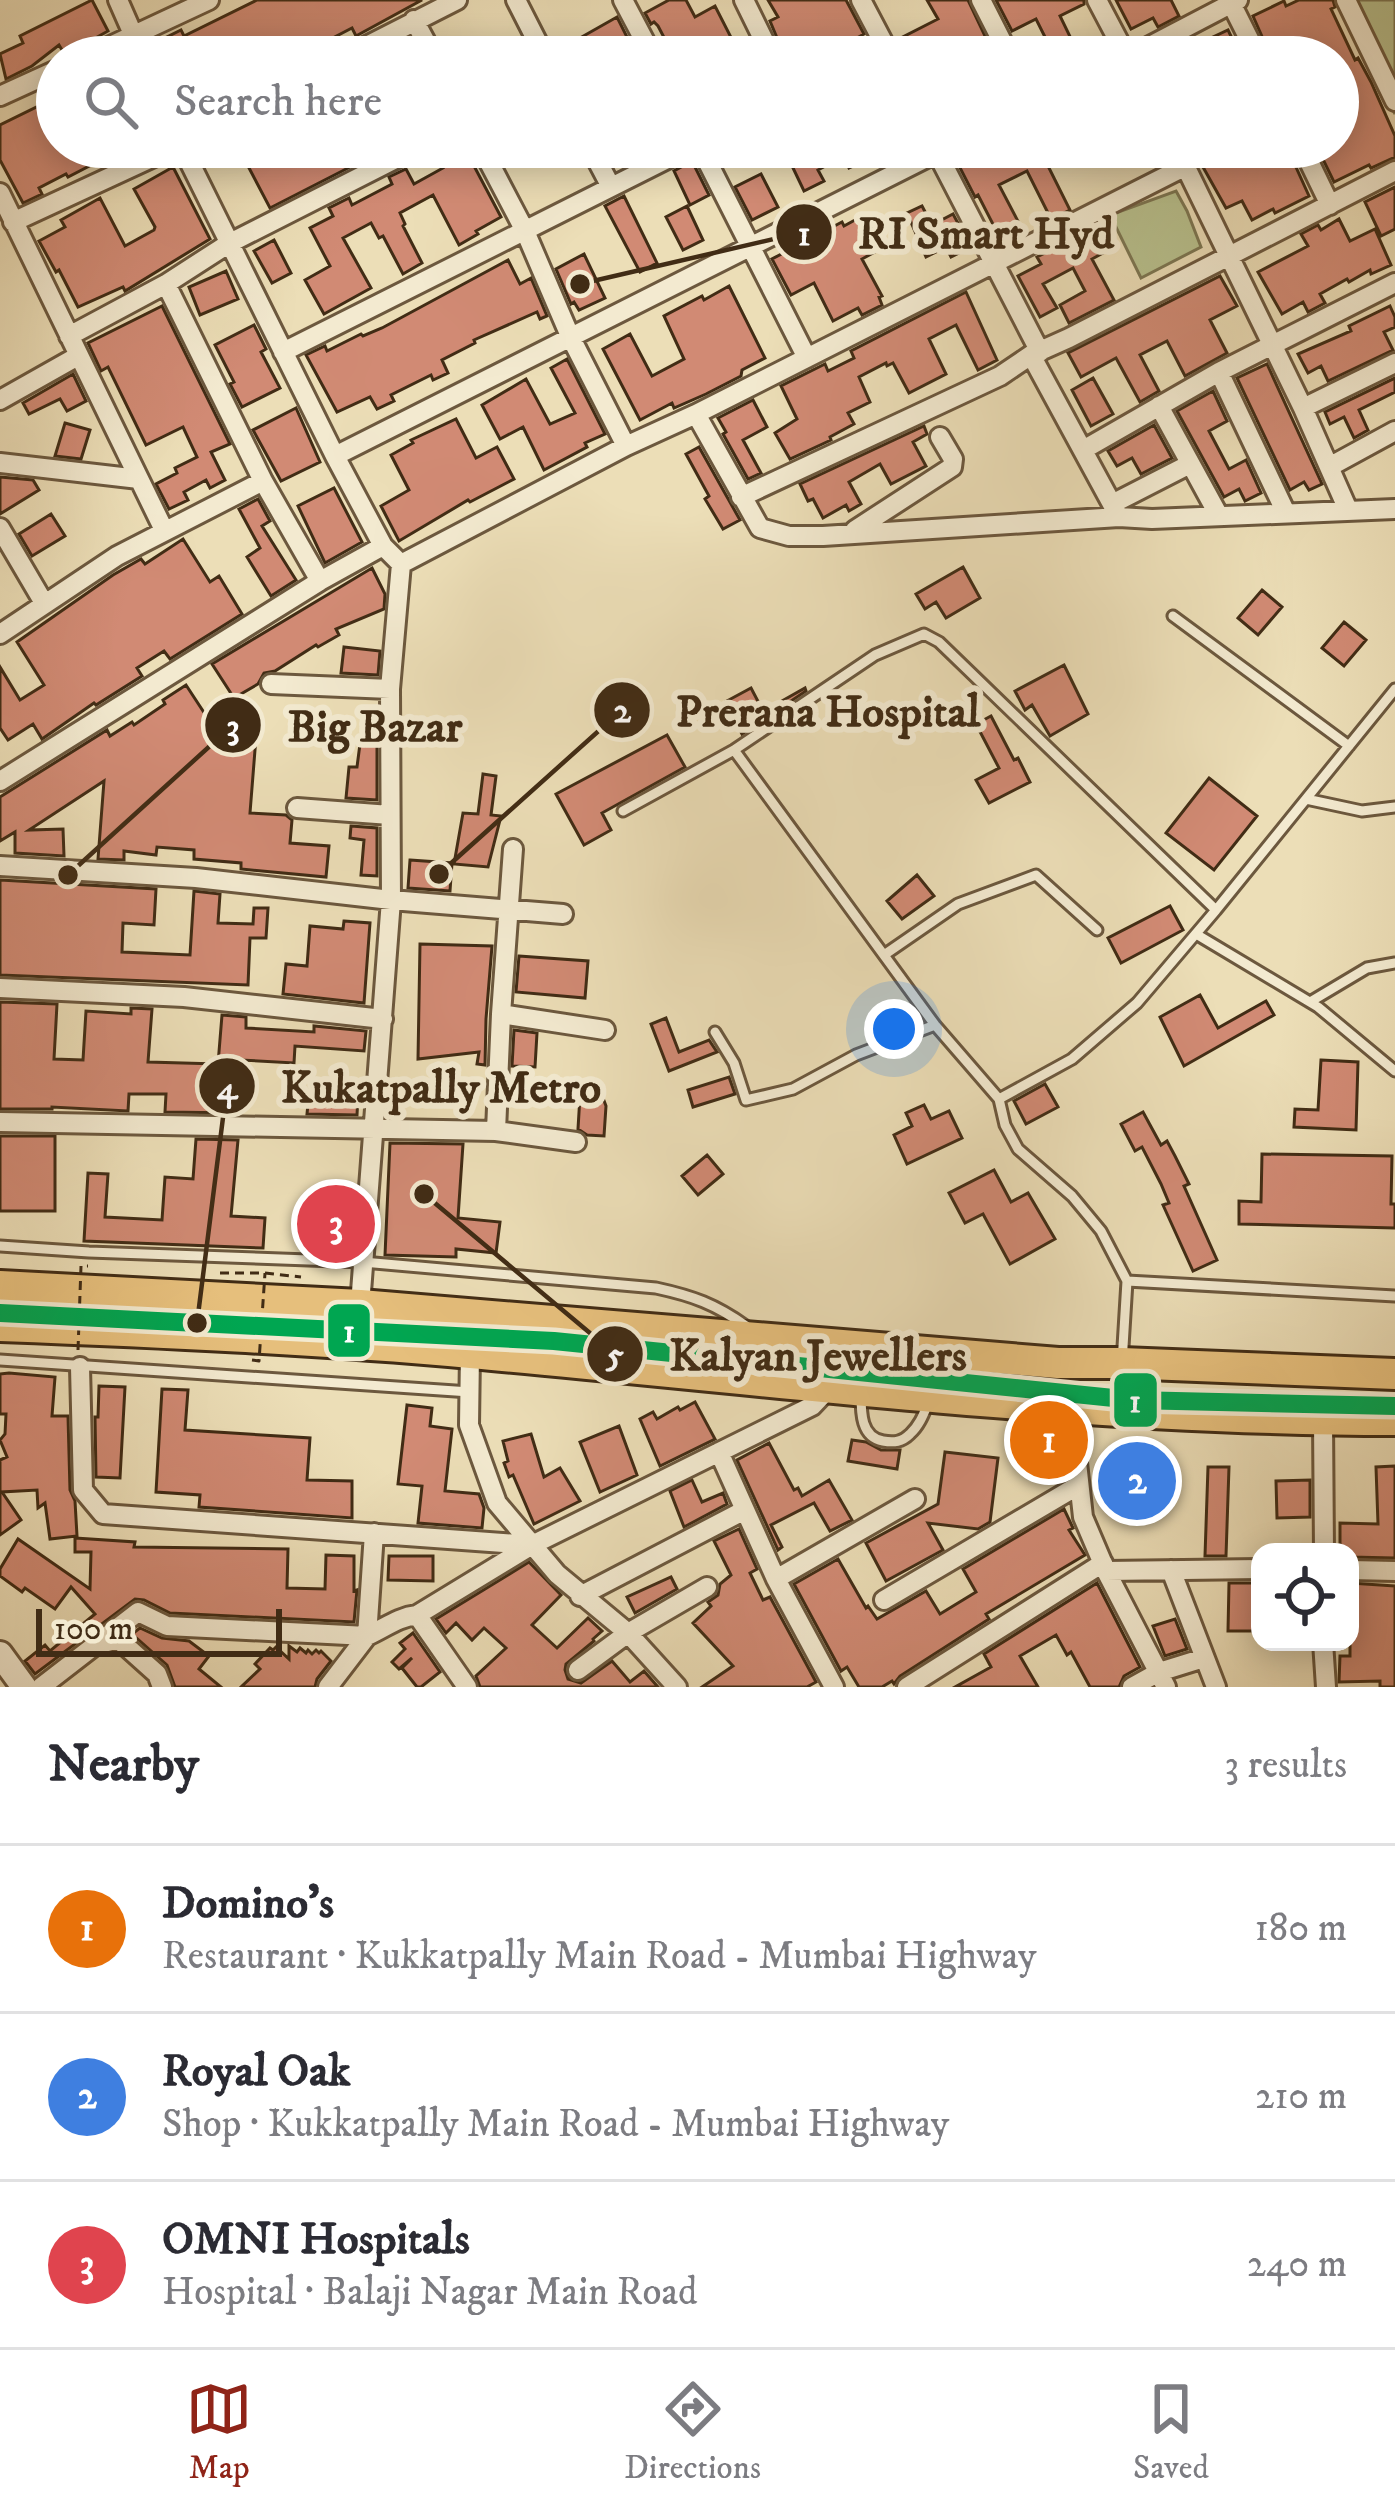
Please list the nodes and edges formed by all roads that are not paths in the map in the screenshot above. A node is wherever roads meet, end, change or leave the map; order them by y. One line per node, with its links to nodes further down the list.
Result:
1 (118, 0): 13 (street)
2 (209, 0): 13 (street)
3 (457, 0): 12 (street)
4 (516, 0): 16 (street)
5 (623, 0): 17 (street)
6 (743, 0): 18 (street)
7 (861, 0): 19 (street)
8 (981, 0): 20 (street)
9 (1097, 0): 21 (street)
10 (1346, 0): 26 (street)
11 (1235, 2): 22 (street); 23 (street)
12 (414, 20): 14 (street); 15 (street)
13 (134, 36)
14 (384, 36)
15 (423, 36)
16 (534, 36)
17 (642, 36)
18 (761, 36)
19 (875, 36)
20 (999, 36)
21 (1117, 36)
22 (1169, 36)
23 (1249, 36)
24 (36, 80): 25 (street)
25 (0, 96)
26 (1395, 101)
27 (136, 168): 43 (street)
28 (189, 168): 46 (street)
29 (378, 168): 46 (street)
30 (492, 168): 44 (street)
31 (601, 168): 40 (street)
32 (648, 168): 40 (street)
33 (707, 168): 47 (street)
34 (902, 168): 47 (street)
35 (949, 168): 49 (street)
36 (1182, 168): 49 (street)
37 (1187, 168): 48 (street)
38 (1312, 168): 42 (street)
39 (1395, 171): 42 (street)
40 (610, 185): 44 (street)
41 (0, 193): 43 (street)
42 (1330, 205): 48 (street)
43 (17, 227): 45 (street); 53 (street)
44 (525, 231): 52 (street); 55 (street)
45 (0, 241)
46 (228, 244): 51 (street); 55 (street)
47 (750, 245): 52 (street); 58 (street)
48 (1228, 257): 54 (street); 56 (street)
49 (992, 263): 56 (street); 58 (street)
50 (1395, 283): 54 (street)
51 (166, 284): 53 (street); 74 (street)
52 (570, 336): 67 (street); 69 (street)
53 (69, 337): 57 (street)
54 (1271, 344): 60 (street); 63 (street)
55 (284, 352): 69 (street)
56 (1036, 354): 68 (street); 75 (street)
57 (78, 356): 61 (street); 73 (street)
58 (807, 358): 64 (street)
59 (1395, 363): 63 (street)
60 (1219, 372): 62 (street); 80 (street)
61 (0, 400)
62 (1159, 406): 68 (street); 71 (street)
63 (1303, 408): 72 (street)
64 (696, 414): 67 (street); 75 (street)
65 (1395, 431): 72 (street)
66 (940, 437): 84 (street)
67 (626, 446): 86 (street)
68 (1083, 450): 77 (street)
69 (335, 456): 85 (street)
70 (0, 463): 73 (street)
71 (1190, 464): 77 (street); 81 (street)
72 (1329, 467): 78 (street)
73 (139, 479): 83 (street)
74 (263, 482): 83 (street); 87 (street)
75 (741, 497): 84 (street)
76 (1395, 499): 79 (street)
77 (1116, 510): 81 (street); 84 (street)
78 (1348, 510): 79 (street); 80 (street)
79 (1385, 510)
80 (1286, 513): 81 (street)
81 (1219, 516)
82 (0, 528): 88 (street)
83 (164, 530): 88 (street)
84 (849, 534)
85 (383, 546): 86 (street); 87 (street)
86 (400, 564): 92 (street)
87 (320, 581): 96 (street)
88 (44, 603): 90 (street)
89 (1173, 616): 94 (lane)
90 (0, 634)
91 (271, 684): 92 (street)
92 (390, 689): 101 (street)
93 (1395, 689): 94 (lane)
94 (1349, 746): 97 (lane)
95 (734, 750): 100 (lane); 106 (lane); 110 (lane)
96 (4, 771)
97 (1306, 799): 98 (lane); 106 (lane)
98 (1395, 807)
99 (297, 808): 101 (street)
100 (622, 812)
101 (390, 815): 104 (street)
102 (512, 849): 105 (street)
103 (0, 866): 104 (street)
104 (391, 900): 105 (street); 115 (street)
105 (508, 909): 107 (street); 114 (street)
106 (1216, 910): 109 (lane)
107 (562, 914)
108 (1097, 930): 110 (lane)
109 (1196, 934): 113 (lane); 120 (lane)
110 (884, 955): 116 (lane)
111 (1395, 963): 113 (lane)
112 (0, 988): 115 (street)
113 (1310, 1002): 119 (lane)
114 (501, 1014): 117 (street); 123 (street)
115 (383, 1019): 122 (street)
116 (935, 1025): 118 (lane); 120 (lane)
117 (605, 1030)
118 (715, 1031)
119 (1395, 1071)
120 (1000, 1099): 127 (lane)
121 (0, 1122): 122 (street)
122 (372, 1130): 123 (street); 126 (street)
123 (496, 1131): 124 (street)
124 (576, 1142)
125 (0, 1246): 126 (lane)
126 (363, 1262): 130 (street); 132 (lane)
127 (1127, 1281): 129 (lane); 137 (lane)
128 (0, 1286): 130 (highway)
129 (1395, 1296)
130 (361, 1305): 132 (highway)
131 (0, 1326): 133 (highway)
132 (764, 1339): 136 (highway)
133 (470, 1353): 139 (highway); 140 (street)
134 (79, 1358): 135 (lane); 140 (lane); 150 (street)
135 (0, 1360)
136 (1088, 1363): 137 (highway); 142 (highway)
137 (1122, 1363): 138 (highway); 143 (lane)
138 (1395, 1374)
139 (845, 1388): 141 (highway); 141 (lane); 146 (street)
140 (470, 1392): 152 (street)
141 (932, 1396): 142 (highway)
142 (1076, 1409): 143 (highway); 147 (street)
143 (1115, 1411): 144 (highway)
144 (1323, 1420): 145 (highway); 151 (street)
145 (1395, 1420)
146 (719, 1452): 149 (street); 152 (street)
147 (1079, 1485): 153 (street); 161 (street)
148 (915, 1499): 158 (street)
149 (743, 1511): 158 (street); 160 (street)
150 (374, 1533): 152 (street); 164 (street)
151 (1324, 1543)
152 (532, 1545): 160 (street); 162 (street)
153 (1105, 1567): 155 (street); 170 (street); 177 (street)
154 (1251, 1569): 155 (street)
155 (1171, 1570): 168 (street)
156 (1359, 1570): 157 (street)
157 (1395, 1571)
158 (776, 1580): 176 (street)
159 (707, 1587): 163 (street)
160 (580, 1596): 163 (street)
161 (884, 1600)
162 (418, 1616): 164 (street); 174 (street)
163 (628, 1633): 169 (street); 175 (street)
164 (367, 1636): 165 (street); 173 (street)
165 (99, 1644): 171 (street); 172 (street)
166 (1324, 1651): 180 (street)
167 (0, 1654): 171 (street)
168 (1204, 1658): 170 (street); 179 (street)
169 (578, 1670)
170 (1163, 1679): 178 (street)
171 (26, 1686)
172 (162, 1687)
173 (328, 1687)
174 (467, 1687)
175 (677, 1687)
176 (834, 1687)
177 (907, 1687)
178 (1132, 1687)
179 (1216, 1687)
180 (1326, 1687)

